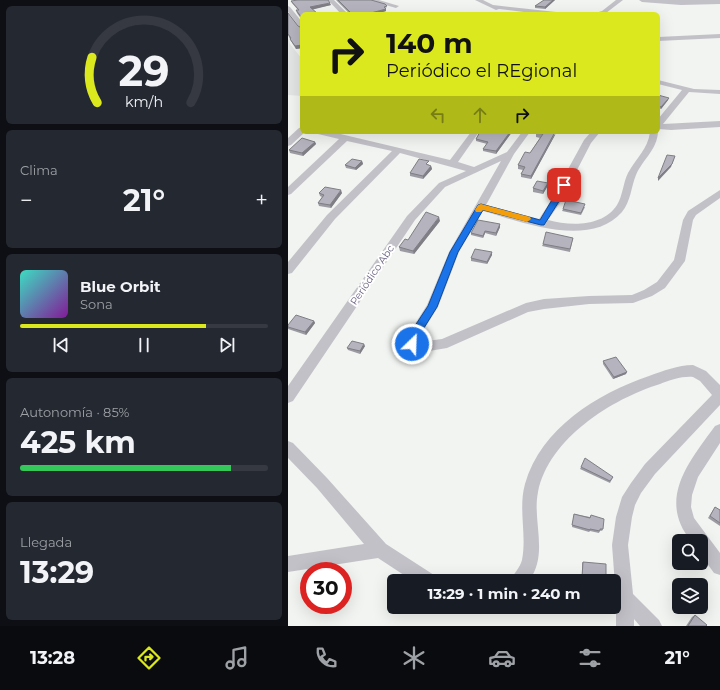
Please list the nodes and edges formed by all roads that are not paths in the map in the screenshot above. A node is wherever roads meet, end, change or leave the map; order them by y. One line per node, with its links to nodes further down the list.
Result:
1 (331, 0): 11 (street)
2 (371, 0): 8 (street)
3 (471, 0): 12 (street)
4 (478, 0): 9 (street)
5 (620, 0): 15 (street)
6 (642, 0): 7 (street)
7 (720, 2)
8 (394, 3)
9 (490, 6): 13 (street); 14 (street)
10 (288, 8): 16 (street)
11 (343, 12)
12 (495, 12)
13 (504, 12)
14 (540, 12)
15 (604, 12)
16 (300, 24)
17 (720, 36): 18 (street)
18 (660, 39)
19 (660, 82): 20 (street)
20 (687, 89): 21 (street); 22 (street)
21 (720, 92)
22 (660, 123)
23 (720, 124): 24 (street)
24 (660, 125)
25 (300, 130): 27 (street)
26 (300, 132): 34 (street)
27 (288, 133)
28 (329, 134): 33 (street)
29 (474, 134): 37 (street)
30 (525, 134): 36 (street)
31 (594, 134): 42 (street)
32 (654, 134): 42 (street)
33 (345, 138): 35 (street); 39 (street)
34 (288, 143)
35 (397, 151): 37 (street); 43 (street)
36 (510, 154): 38 (street, Periódico Abc); 41 (street)
37 (452, 163): 38 (street)
38 (473, 170): 45 (street, Periódico Abc)
39 (288, 192)
40 (720, 193): 41 (street)
41 (481, 207): 42 (street)
42 (541, 223)
43 (288, 270)
44 (720, 395): 54 (street); 55 (street)
45 (288, 397)
46 (720, 431): 48 (street)
47 (288, 448): 49 (street)
48 (696, 534)
49 (380, 550): 51 (street); 53 (street)
50 (708, 551): 52 (street)
51 (288, 564)
52 (720, 567)
53 (417, 574)
54 (523, 574)
55 (624, 598): 56 (street); 57 (street)
56 (624, 626)
57 (653, 626)

